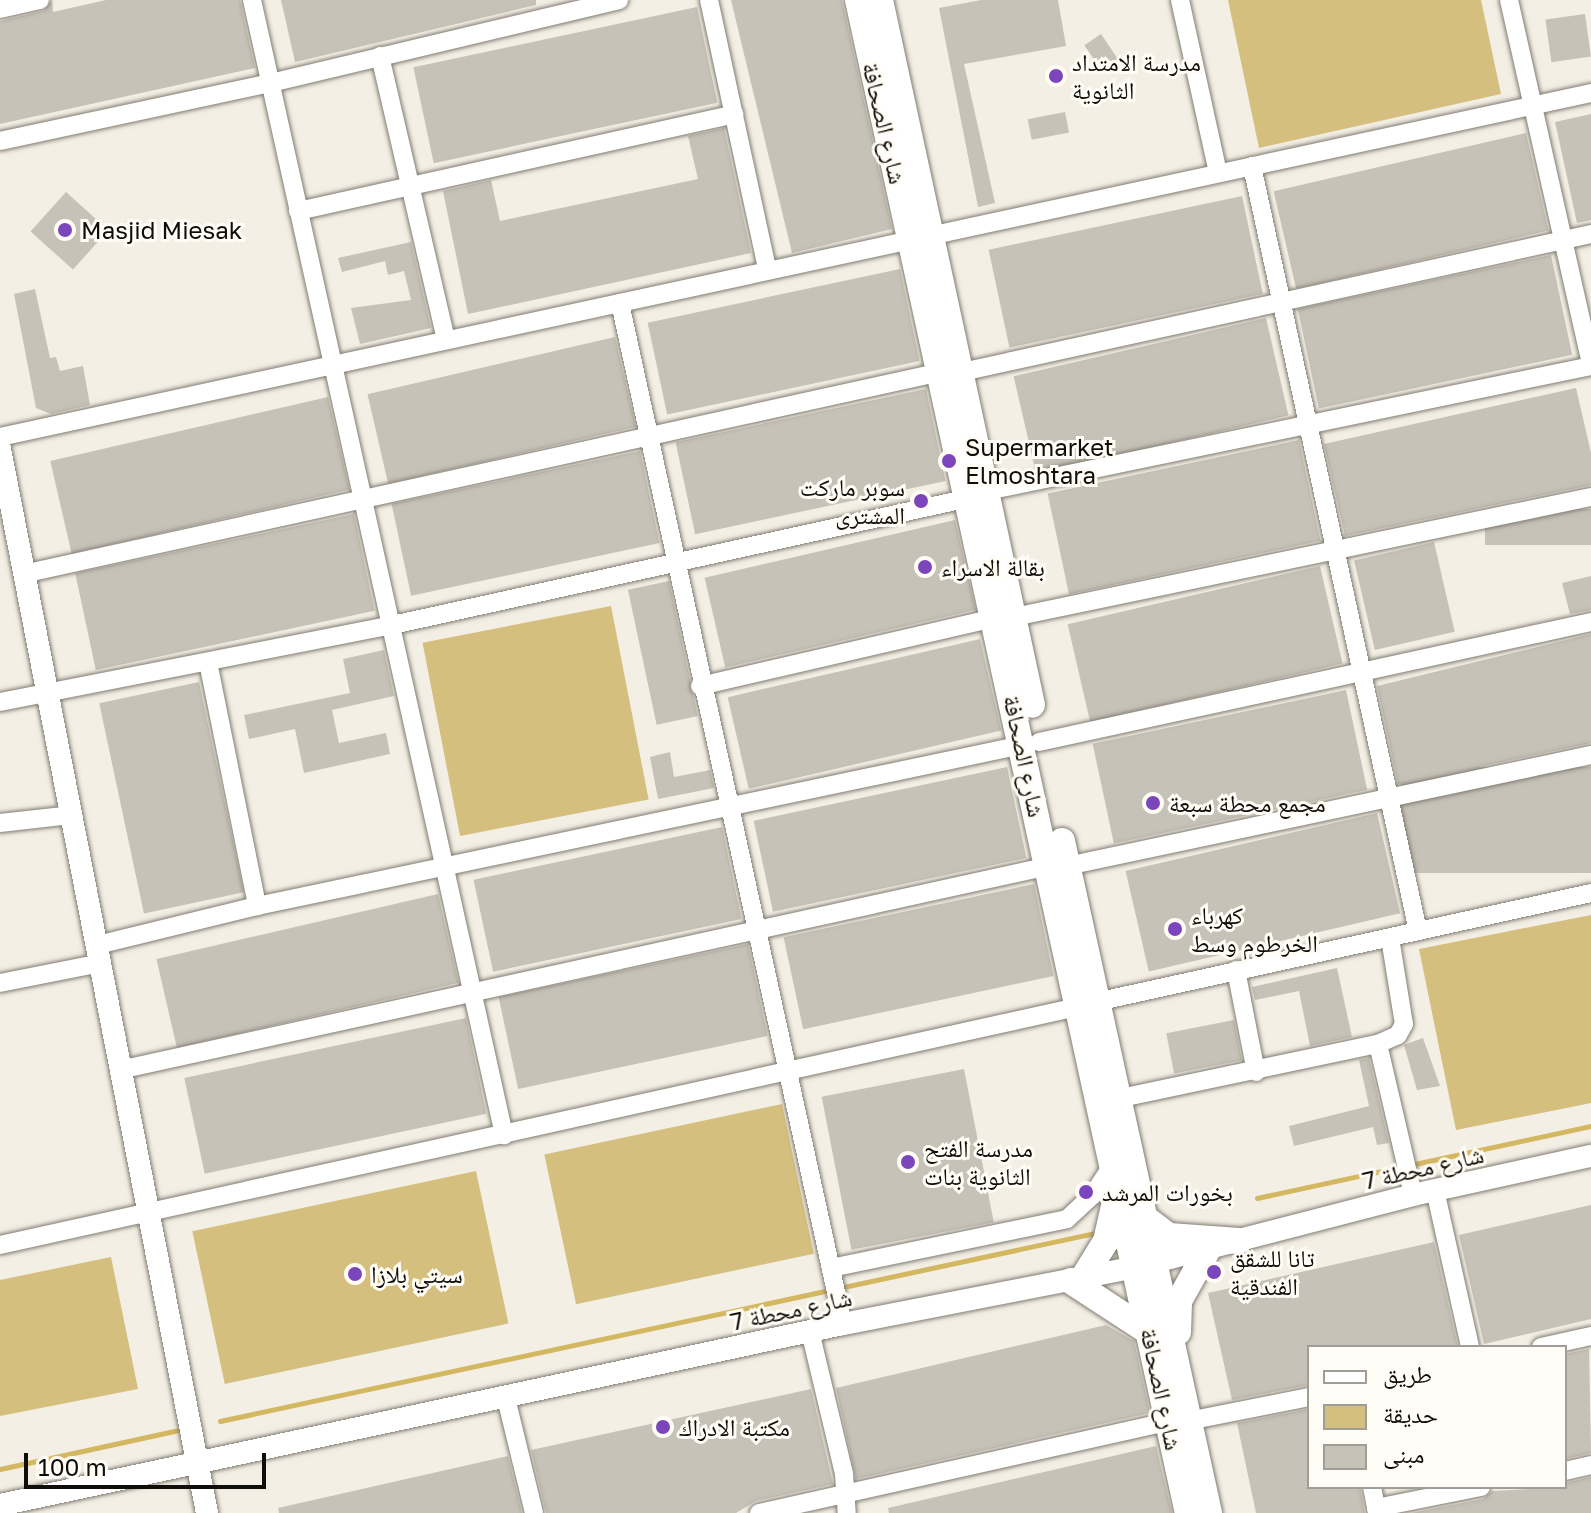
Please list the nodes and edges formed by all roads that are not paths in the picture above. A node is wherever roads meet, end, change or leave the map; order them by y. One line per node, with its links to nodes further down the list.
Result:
1 (40, 0): 10 (street)
2 (252, 0): 12 (street)
3 (619, 0): 9 (street)
4 (709, 0): 15 (street)
5 (858, 0): 22 (main road, شارع الصحافة)
6 (880, 0): 22 (main road, شارع الصحافة)
7 (1180, 0): 18 (street)
8 (1509, 0): 14 (street)
9 (553, 7): 11 (street)
10 (0, 9)
11 (380, 56): 12 (street); 19 (street)
12 (271, 83): 16 (street); 20 (street)
13 (1591, 93): 14 (street)
14 (1534, 105): 17 (street); 23 (street)
15 (734, 114): 19 (street); 24 (street)
16 (0, 141)
17 (1252, 166): 18 (street); 26 (street)
18 (1218, 173): 22 (street)
19 (410, 184): 20 (street); 27 (street)
20 (298, 211): 29 (street)
21 (1591, 234): 23 (street)
22 (922, 237): 24 (street); 30 (main road, شارع الصحافة)
23 (1564, 240): 26 (street); 28 (street)
24 (767, 269): 25 (street)
25 (620, 303): 27 (street); 33 (street)
26 (1282, 303): 30 (street); 31 (street)
27 (446, 339): 29 (street)
28 (1591, 365): 31 (street)
29 (332, 366): 32 (street); 36 (street)
30 (951, 372): 33 (street); 35 (main road, شارع الصحافة)
31 (1309, 427): 35 (street); 38 (street)
32 (0, 437)
33 (646, 437): 36 (street); 39 (street)
34 (0, 449): 40 (street)
35 (978, 494): 39 (street); 41 (main road, شارع الصحافة)
36 (361, 497): 40 (street); 43 (street)
37 (1591, 497): 38 (street)
38 (1336, 552): 41 (street); 45 (street)
39 (673, 563): 43 (street); 46 (street)
40 (23, 574): 47 (street)
41 (1005, 618): 46 (street); 49 (main road, شارع الصحافة)
42 (1591, 622): 45 (street)
43 (388, 626): 44 (street); 56 (street)
44 (208, 662): 47 (street); 58 (street)
45 (1361, 669): 49 (street); 51 (street)
46 (700, 686): 52 (street)
47 (47, 694): 48 (street); 53 (street)
48 (0, 702)
49 (1030, 744): 52 (street); 55 (main road, شارع الصحافة)
50 (1591, 755): 51 (street)
51 (1390, 799): 55 (street); 60 (street)
52 (728, 808): 56 (street); 59 (street)
53 (71, 815): 54 (street); 62 (street)
54 (0, 823)
55 (1058, 866): 59 (street); 66 (main road, شارع الصحافة)
56 (445, 867): 58 (street); 65 (street)
57 (1591, 893): 60 (street)
58 (257, 906): 62 (street)
59 (754, 931): 65 (street); 70 (street)
60 (1418, 931): 61 (street)
61 (1390, 938): 63 (street); 67 (street)
62 (99, 954): 64 (street); 68 (street)
63 (1236, 970): 66 (street); 69 (street)
64 (0, 983)
65 (471, 993): 68 (street); 72 (street)
66 (1087, 1005): 70 (street); 71 (main road, شارع الصحافة); 75 (main road, شارع الصحافة)
67 (1378, 1044): 69 (street); 76 (street)
68 (124, 1069): 78 (street)
69 (1256, 1072): 71 (street)
70 (786, 1073): 72 (street); 84 (street)
71 (1116, 1099): 73 (main road, شارع الصحافة)
72 (504, 1135): 78 (street)
73 (1126, 1144): 75 (street); 79 (main road, شارع الصحافة)
74 (1591, 1156): 76 (street, شارع محطة 7)
75 (1110, 1168): 77 (main road, شارع الصحافة); 84 (street)
76 (1424, 1193): 80 (street, شارع محطة 7); 90 (street)
77 (1117, 1195): 83 (main road, شارع الصحافة); 85 (main road)
78 (152, 1213): 81 (street); 96 (street)
79 (1142, 1216): 80 (main road); 83 (main road, شارع الصحافة)
80 (1239, 1241): 82 (street, شارع محطة 7)
81 (0, 1245)
82 (1208, 1249): 83 (street, شارع محطة 7); 92 (main road)
83 (1144, 1265): 85 (street, شارع محطة 7); 88 (main road, شارع الصحافة); 92 (main road, شارع الصحافة)
84 (831, 1268): 86 (street)
85 (1077, 1279): 86 (street, شارع محطة 7); 88 (main road)
86 (843, 1324): 87 (street, شارع محطة 7)
87 (810, 1331): 94 (street, شارع محطة 7); 101 (street)
88 (1149, 1332): 95 (main road, شارع الصحافة)
89 (1591, 1336): 91 (street)
90 (1469, 1345)
91 (1550, 1345)
92 (1183, 1391): 95 (main road, شارع الصحافة)
93 (1307, 1397): 95 (street)
94 (506, 1398): 96 (street, شارع محطة 7); 105 (street)
95 (1178, 1421): 101 (street); 108 (main road, شارع الصحافة); 109 (main road, شارع الصحافة)
96 (197, 1464): 102 (street, شارع محطة 7); 104 (street)
97 (1591, 1465): 98 (street)
98 (1567, 1471)
99 (1372, 1489): 103 (street)
100 (1472, 1489): 103 (street)
101 (847, 1494): 106 (street); 107 (street)
102 (0, 1505)
103 (1377, 1510)
104 (207, 1513)
105 (534, 1513)
106 (759, 1513)
107 (847, 1513)
108 (1188, 1513)
109 (1209, 1513)

